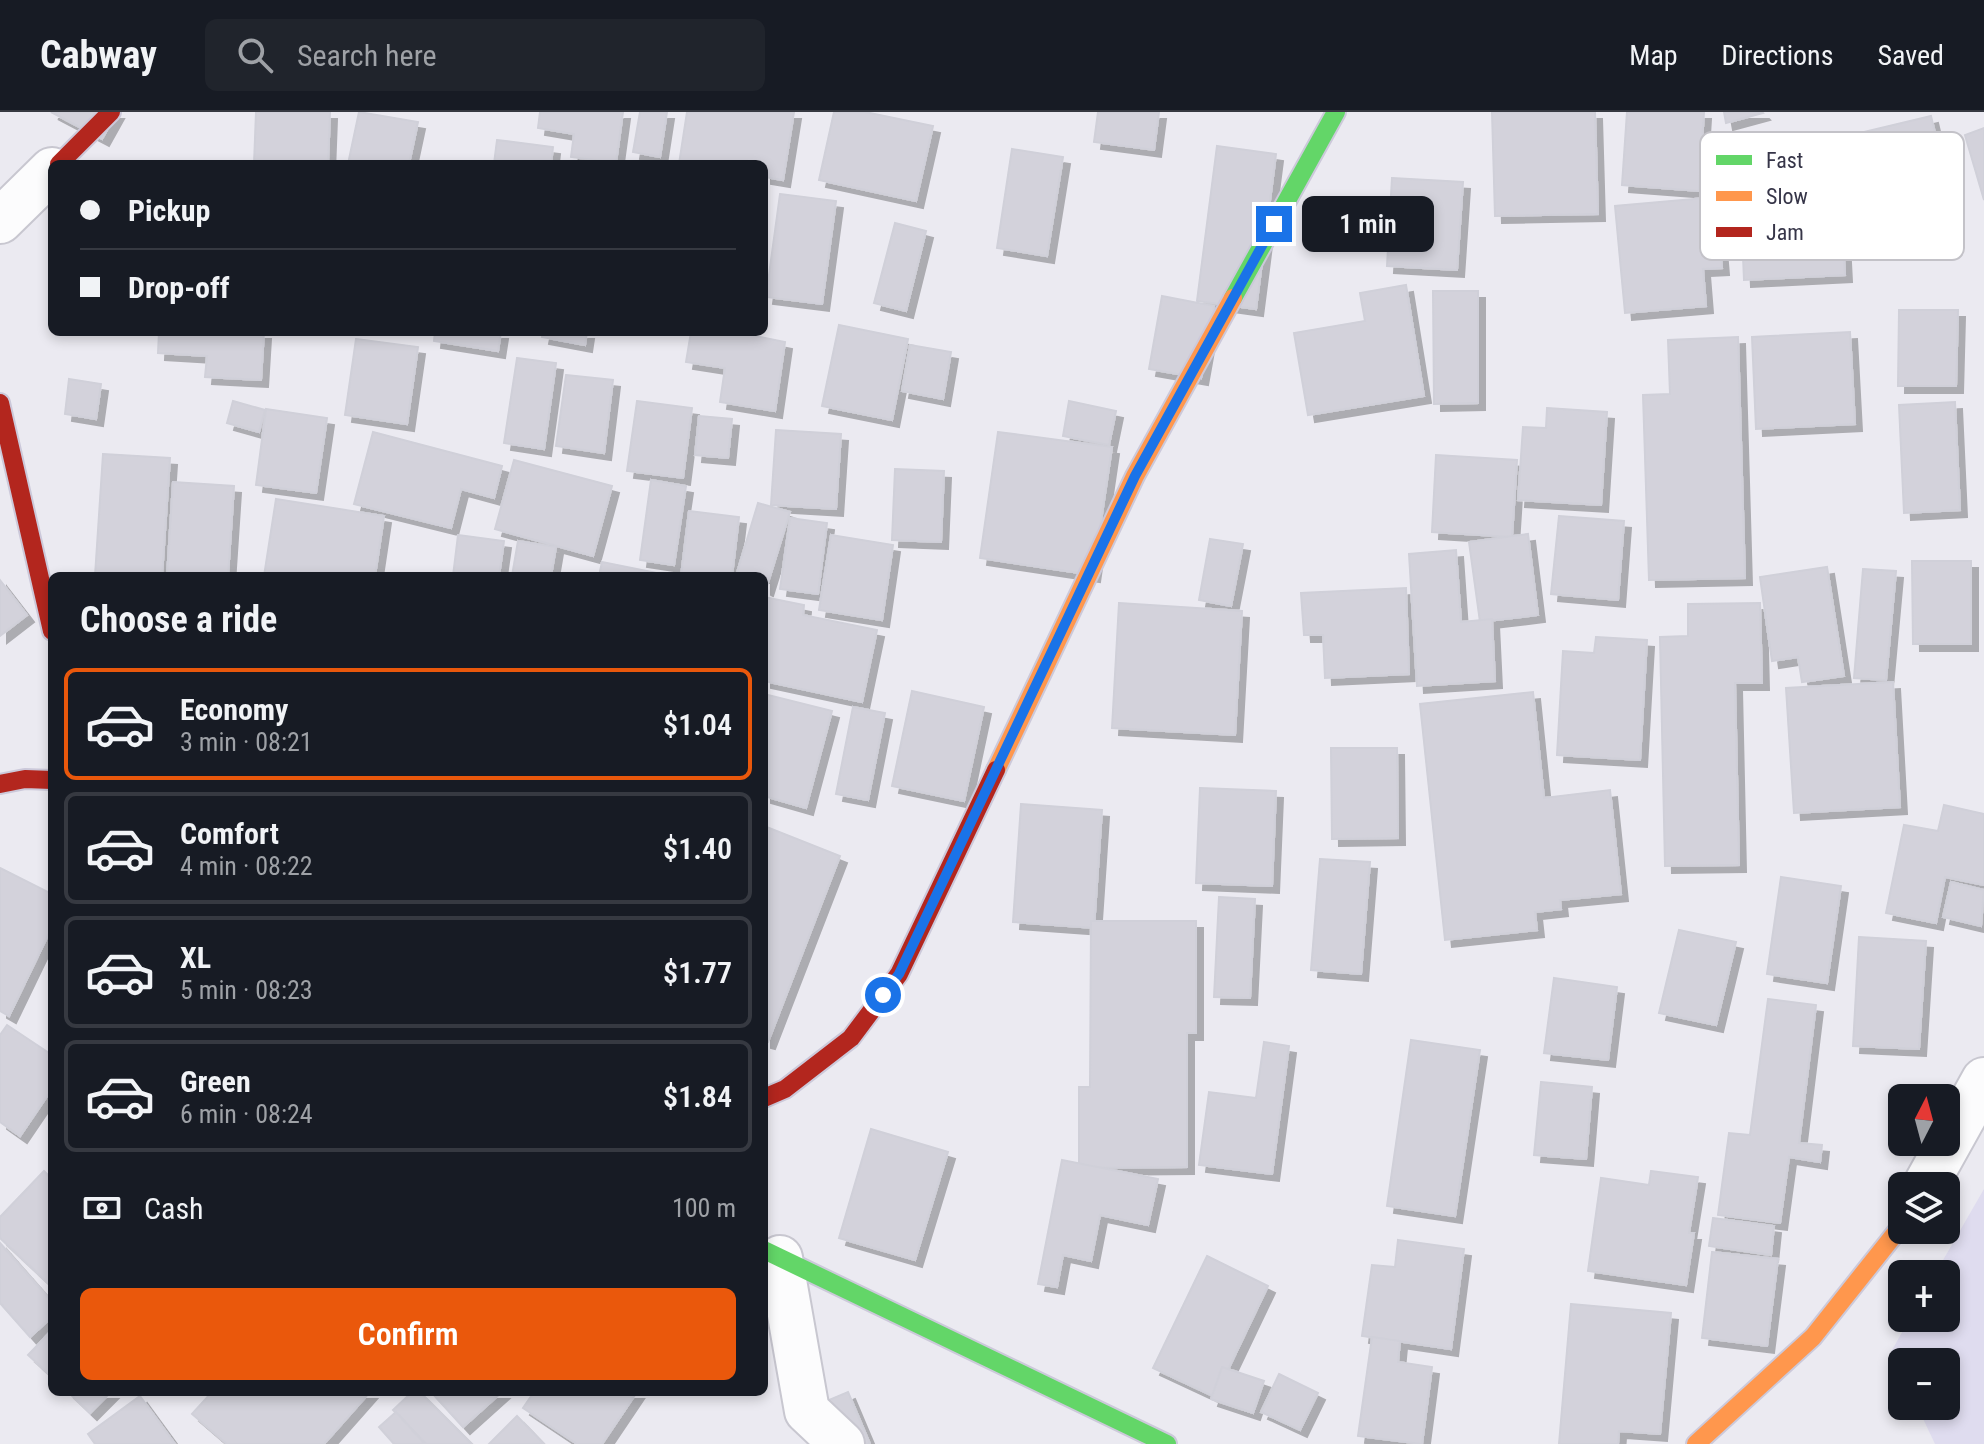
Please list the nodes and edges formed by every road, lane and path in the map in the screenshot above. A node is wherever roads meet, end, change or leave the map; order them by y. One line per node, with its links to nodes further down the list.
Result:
1 (111, 112): 3 (street)
2 (1336, 112): 11 (street)
3 (63, 160)
4 (48, 174): 5 (street)
5 (0, 221)
6 (0, 403): 7 (street)
7 (48, 613)
8 (48, 780): 9 (street)
9 (0, 784)
10 (1984, 1080): 12 (street)
11 (768, 1096)
12 (1933, 1172)
13 (1888, 1243): 17 (street)
14 (772, 1254): 15 (street); 16 (street)
15 (842, 1444)
16 (1167, 1444)
17 (1696, 1444)

